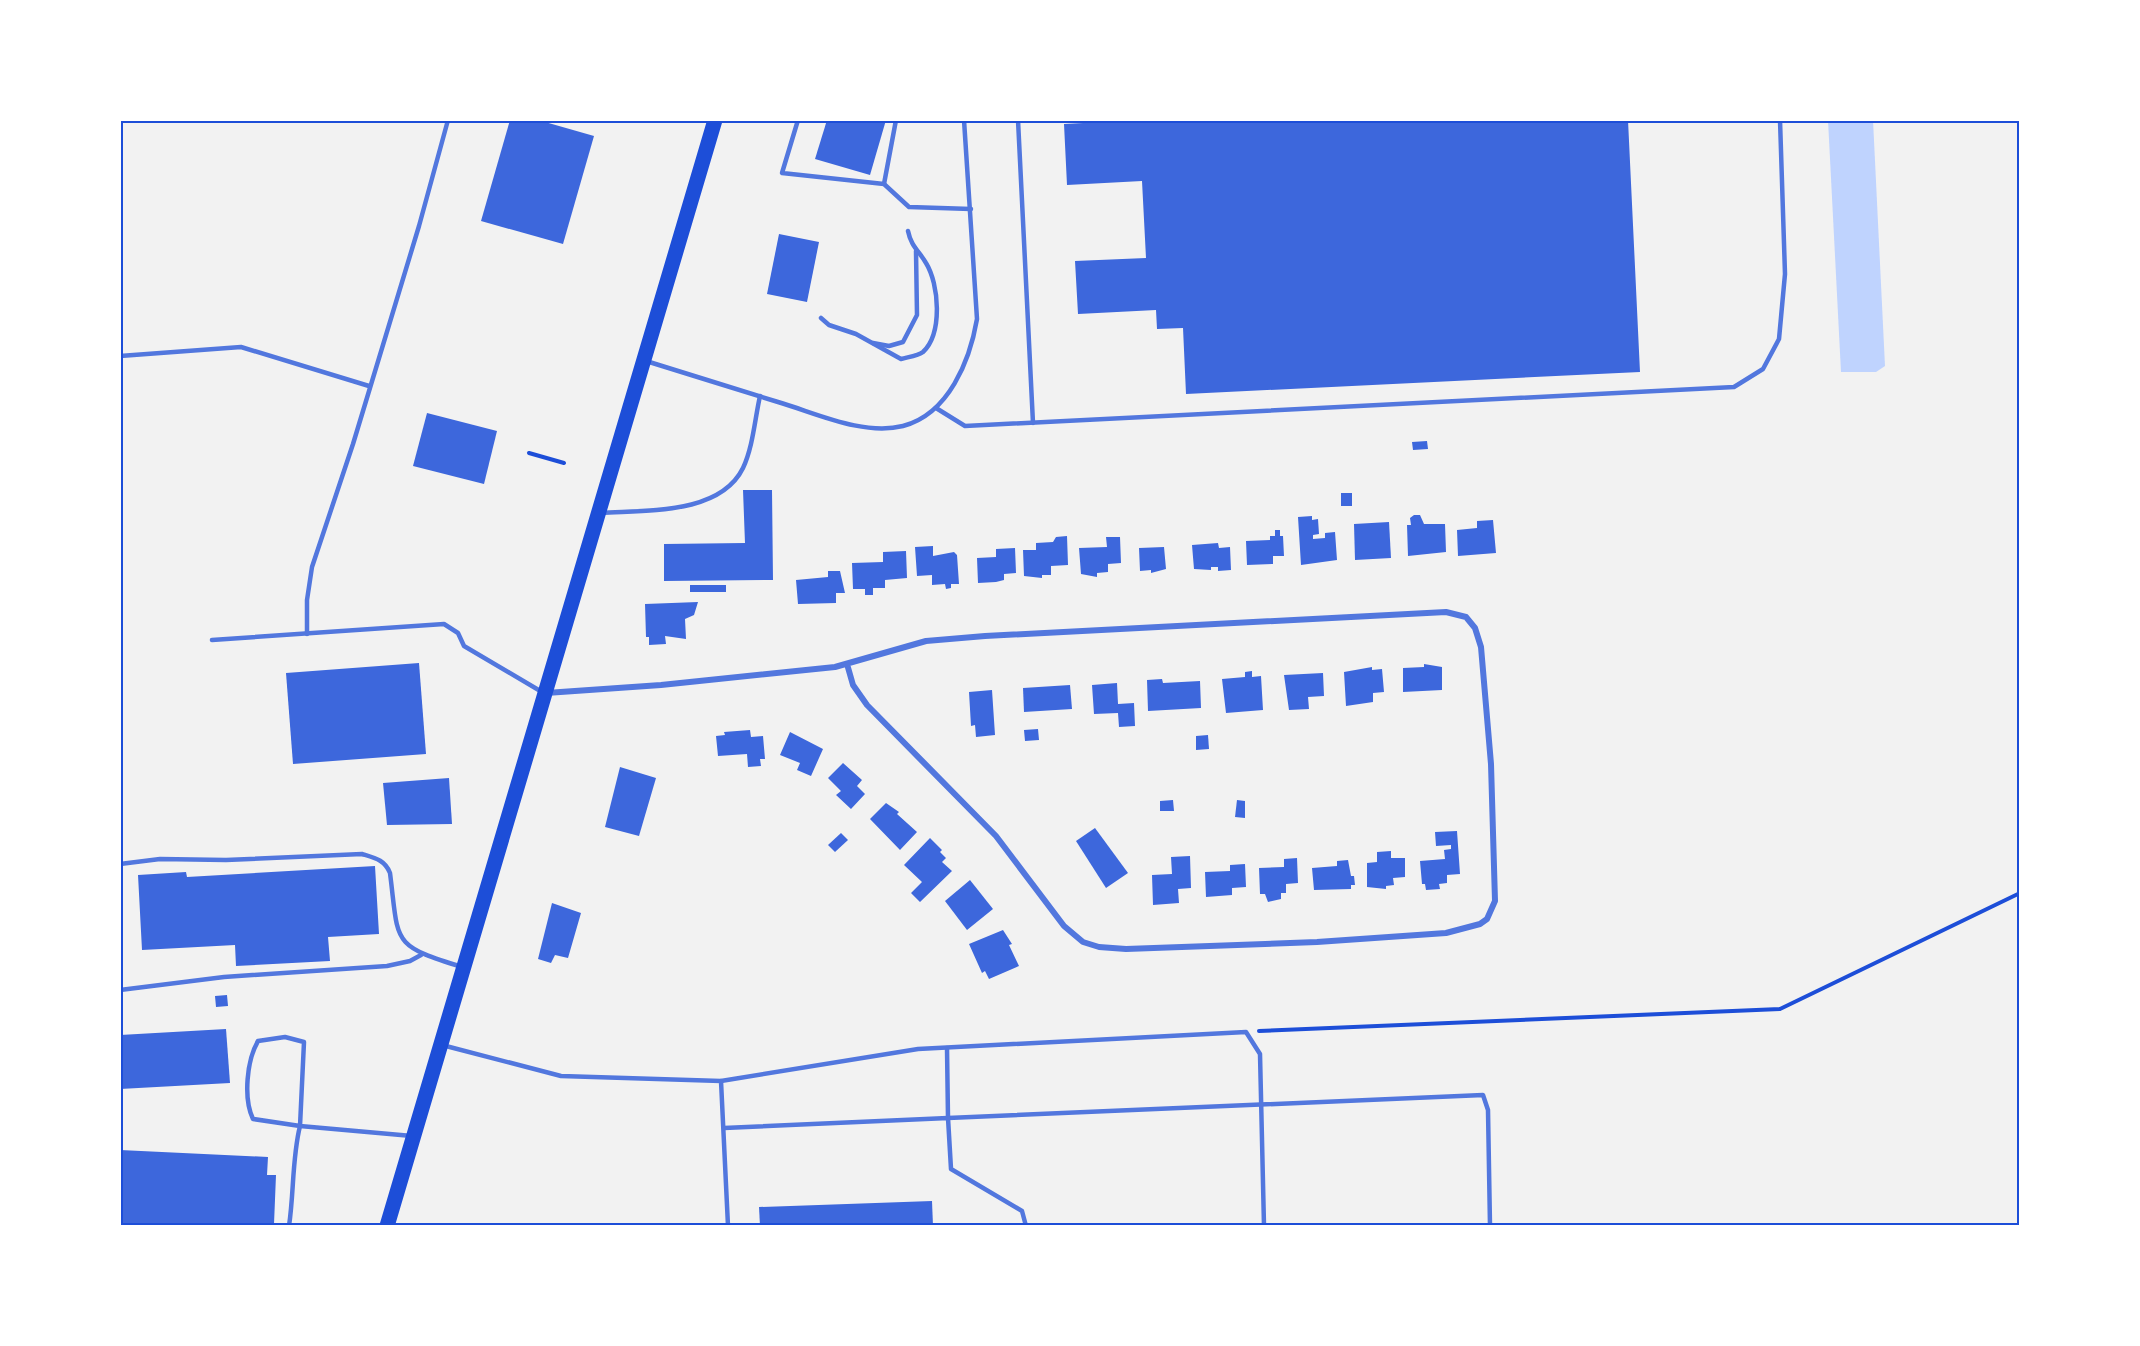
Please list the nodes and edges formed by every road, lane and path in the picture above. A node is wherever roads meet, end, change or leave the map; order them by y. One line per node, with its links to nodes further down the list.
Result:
1 (448, 120): 16 (lane)
2 (715, 120): 15 (main road)
3 (798, 120): 8 (lane)
4 (896, 120): 8 (lane)
5 (964, 120): 9 (lane)
6 (1018, 120): 19 (lane)
7 (1780, 120): 19 (lane)
8 (884, 184): 9 (lane)
9 (971, 209): 18 (lane)
10 (908, 231): 11 (lane)
11 (916, 251): 13 (lane); 13 (lane)
12 (821, 318): 13 (lane)
13 (870, 343)
14 (120, 356): 16 (lane)
15 (644, 360): 17 (lane); 22 (main road)
16 (369, 386): 23 (lane)
17 (760, 396): 18 (lane); 22 (lane)
18 (936, 408): 19 (lane)
19 (1033, 423)
20 (529, 453): 21 (path)
21 (564, 463)
22 (598, 513): 26 (main road)
23 (307, 634): 24 (lane); 26 (lane)
24 (212, 640)
25 (847, 664): 25 (street); 26 (street)
26 (545, 693): 30 (main road)
27 (120, 864): 29 (lane)
28 (2020, 893): 32 (path)
29 (421, 955): 30 (lane); 31 (lane)
30 (464, 968): 33 (main road)
31 (120, 990)
32 (1246, 1032): 34 (lane); 36 (lane)
33 (442, 1045): 35 (lane); 40 (main road)
34 (947, 1048): 35 (lane); 37 (lane)
35 (722, 1081): 39 (lane)
36 (1261, 1104): 37 (lane); 45 (lane); 46 (lane)
37 (948, 1118): 39 (lane); 44 (lane)
38 (300, 1126): 38 (lane); 40 (lane); 41 (lane)
39 (724, 1128): 43 (lane)
40 (415, 1137): 42 (main road)
41 (289, 1226)
42 (387, 1226)
43 (728, 1226)
44 (1026, 1226)
45 (1264, 1226)
46 (1490, 1226)

